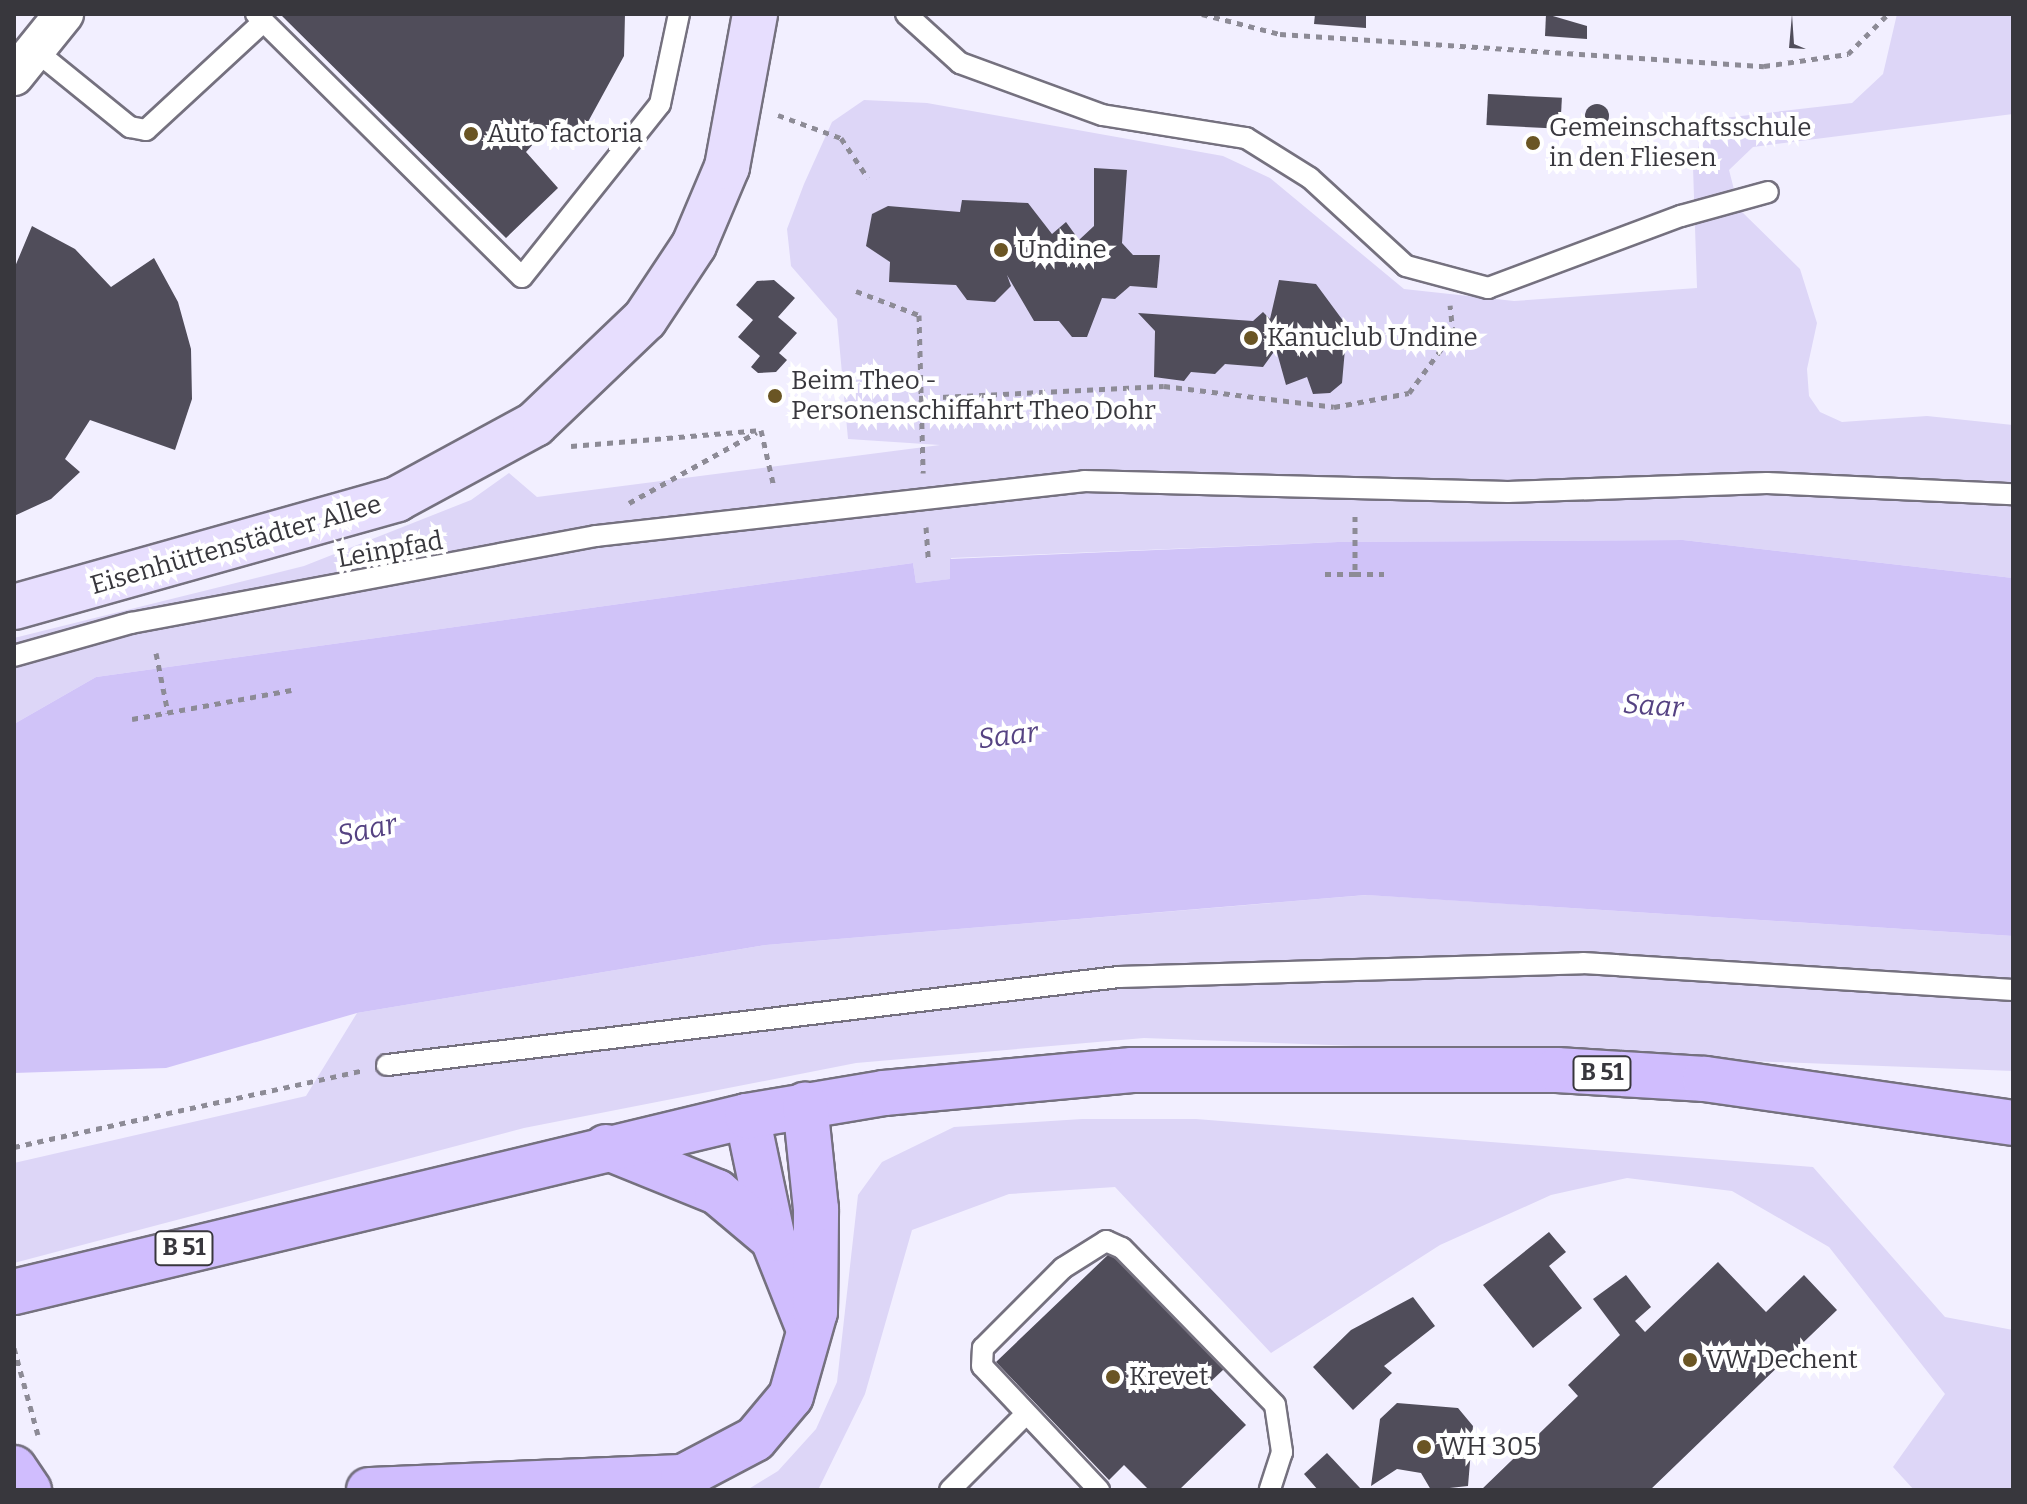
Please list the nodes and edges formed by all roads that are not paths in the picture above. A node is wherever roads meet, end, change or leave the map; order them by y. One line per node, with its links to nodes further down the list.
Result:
1 (64, 14): 6 (street)
2 (679, 14): 5 (lane)
3 (755, 14): 9 (street, Eisenhüttenstädter Allee)
4 (906, 14): 7 (lane)
5 (259, 18): 6 (lane)
6 (25, 63)
7 (1768, 192)
8 (2013, 494): 10 (lane, Leinpfad)
9 (14, 607)
10 (14, 656)
11 (2013, 990): 12 (lane)
12 (387, 1065)
13 (805, 1105): 14 (main road, B 51); 15 (main road, B 51); 19 (main road)
14 (747, 1116): 16 (main road, B 51); 17 (main road)
15 (2013, 1123)
16 (606, 1147): 17 (main road); 18 (main road, B 51)
17 (773, 1239): 19 (main road)
18 (14, 1292)
19 (809, 1335): 25 (main road)
20 (1025, 1415): 22 (lane); 26 (lane); 27 (lane)
21 (22, 1460): 23 (street); 24 (main road)
22 (1087, 1486)
23 (19, 1490)
24 (29, 1490)
25 (369, 1490)
26 (950, 1490)
27 (1270, 1490)

